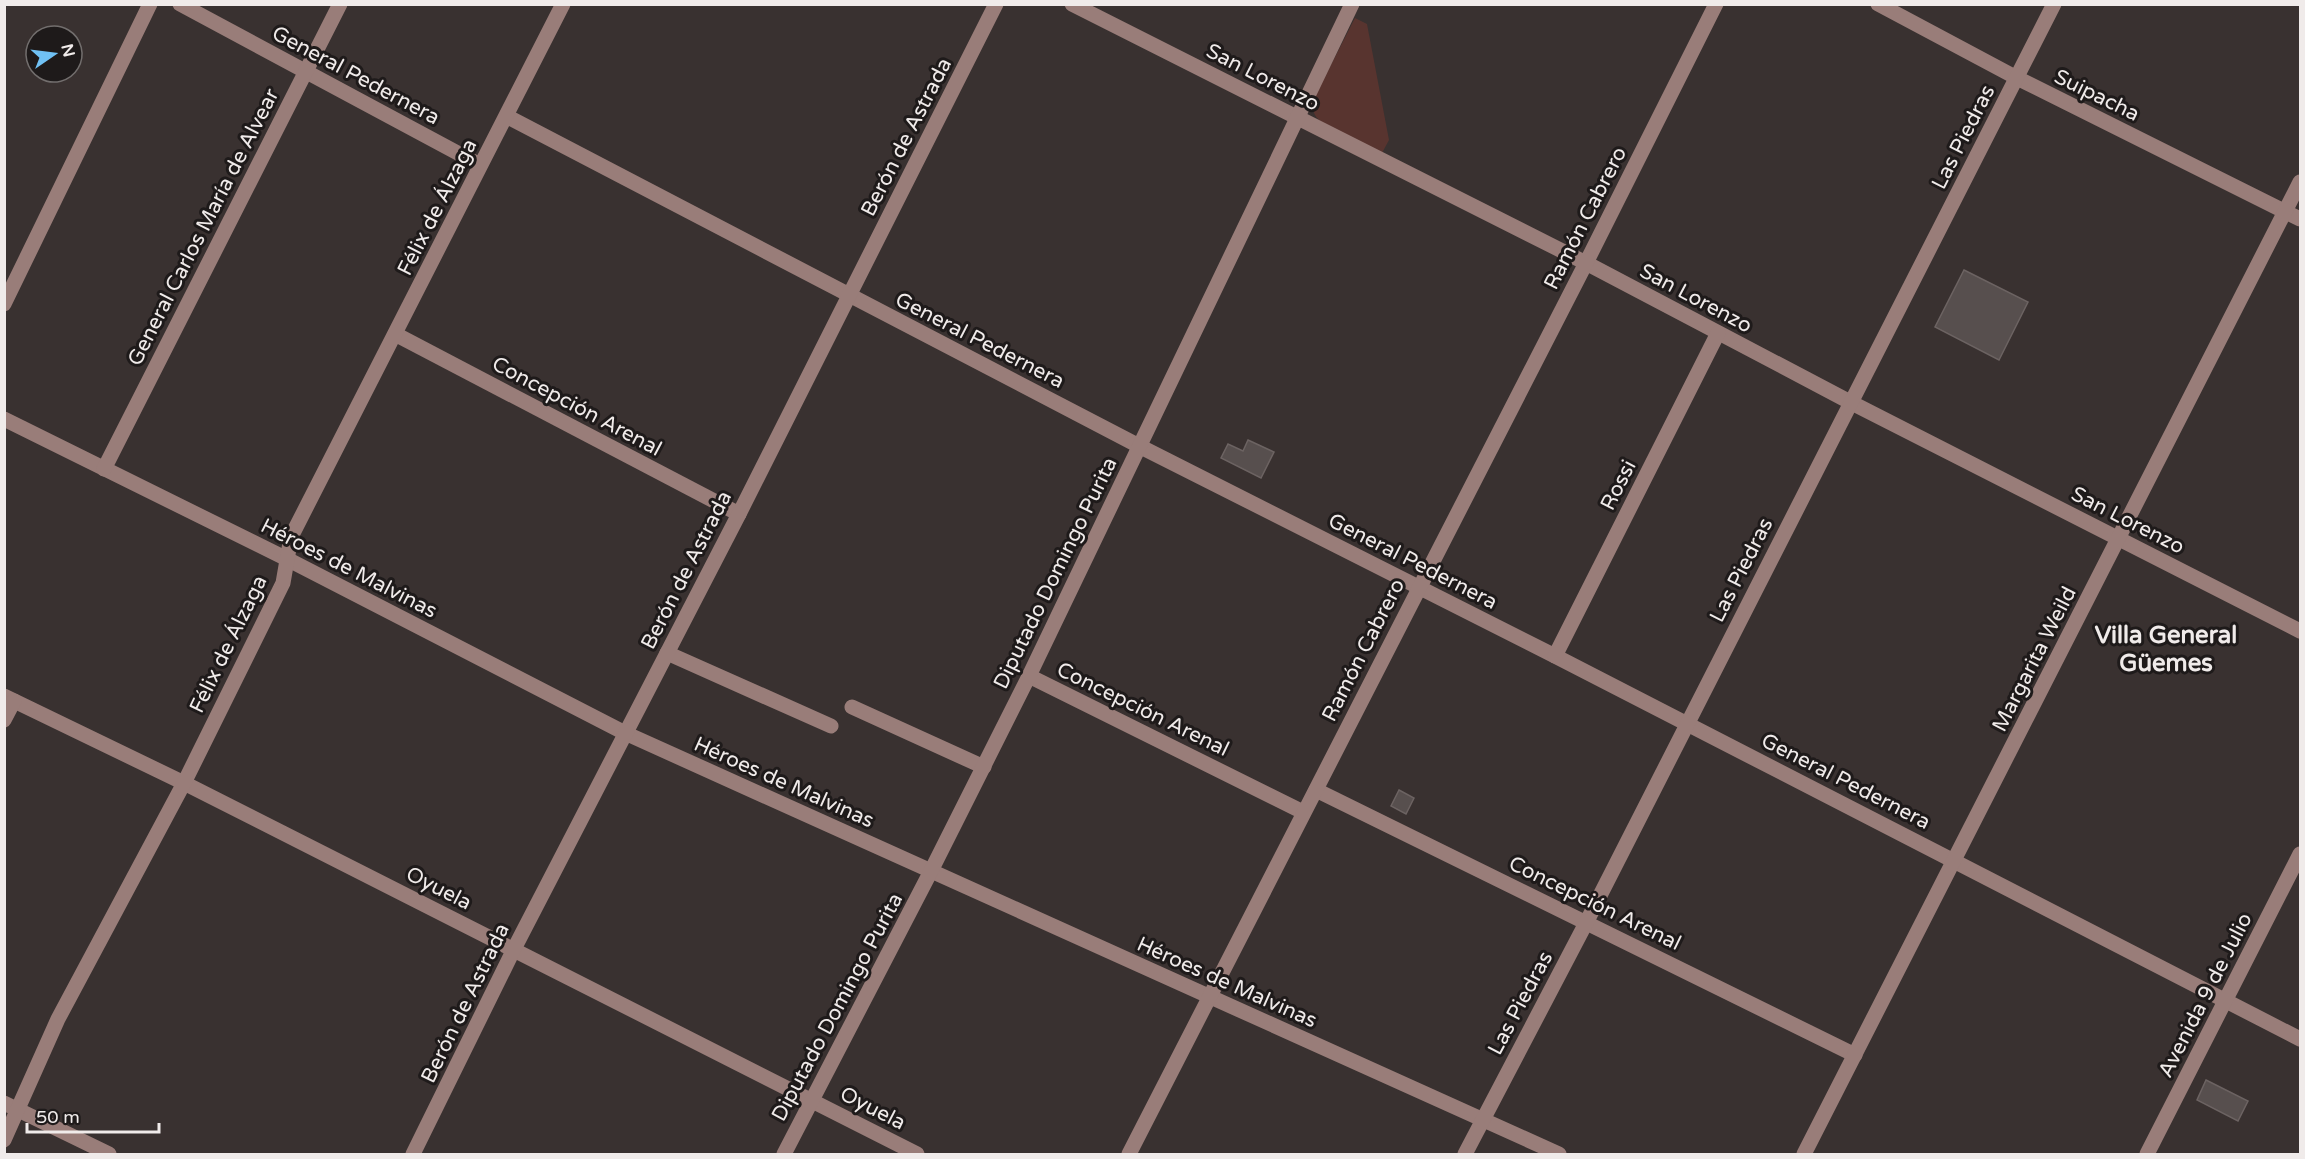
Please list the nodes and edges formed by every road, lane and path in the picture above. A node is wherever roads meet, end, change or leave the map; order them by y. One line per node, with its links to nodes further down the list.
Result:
1 (150, 4): 21 (street)
2 (180, 4): 11 (street, General Pedernera)
3 (340, 4): 11 (street, General Carlos María de Alvear)
4 (563, 4): 13 (street, Félix de Álzaga)
5 (996, 4): 20 (street, Berón de Astrada)
6 (1071, 4): 14 (street, San Lorenzo)
7 (1352, 4): 14 (street, Diputado Domingo Purita)
8 (1716, 4): 19 (street, Ramón Cabrero)
9 (1878, 4): 12 (street, Suipacha)
10 (2054, 4): 12 (street, Las Piedras)
11 (306, 72): 15 (street, General Pedernera); 27 (street, General Carlos María de Alvear)
12 (2017, 78): 17 (street, Suipacha); 24 (street, Las Piedras)
13 (508, 117): 15 (street, Félix de Álzaga); 20 (street, General Pedernera)
14 (1296, 117): 19 (street, San Lorenzo); 26 (street, Diputado Domingo Purita)
15 (480, 165): 23 (street, Félix de Álzaga)
16 (2301, 182): 17 (street, Margarita Weild)
17 (2286, 212): 18 (street, Suipacha); 29 (street, Margarita Weild)
18 (2301, 219)
19 (1586, 264): 22 (street, San Lorenzo); 31 (street, Ramón Cabrero)
20 (850, 296): 26 (street, General Pedernera); 28 (street, Berón de Astrada)
21 (4, 304)
22 (1718, 333): 24 (street, San Lorenzo); 34 (street, Rossi)
23 (395, 334): 28 (street, Concepción Arenal); 30 (street, Félix de Álzaga)
24 (1850, 402): 29 (street, San Lorenzo); 39 (street, Las Piedras)
25 (4, 419): 27 (street, Héroes de Malvinas)
26 (1141, 447): 31 (street, General Pedernera); 35 (street, Diputado Domingo Purita)
27 (104, 469): 30 (street, Héroes de Malvinas)
28 (739, 514): 33 (street, Berón de Astrada)
29 (2120, 540): 32 (street, San Lorenzo); 47 (street, Margarita Weild)
30 (287, 559): 41 (street, Héroes de Malvinas); 43 (street, Félix de Álzaga)
31 (1418, 588): 34 (street, General Pedernera); 44 (street, Ramón Cabrero)
32 (2301, 631)
33 (667, 652): 40 (street); 41 (street, Berón de Astrada)
34 (1556, 656): 39 (street, General Pedernera)
35 (1029, 676): 42 (street, Diputado Domingo Purita); 45 (street, Concepción Arenal)
36 (9, 699): 38 (street); 43 (street, Oyuela)
37 (852, 707): 42 (street)
38 (4, 720)
39 (1687, 725): 47 (street, General Pedernera); 49 (street, Las Piedras)
40 (831, 726)
41 (625, 733): 48 (street, Héroes de Malvinas); 50 (street, Berón de Astrada)
42 (984, 767): 48 (street, Diputado Domingo Purita)
43 (184, 783): 50 (street, Oyuela); 57 (street, Félix de Álzaga)
44 (1316, 790): 45 (street, Ramón Cabrero); 49 (street, Concepción Arenal)
45 (1303, 812): 51 (street, Ramón Cabrero)
46 (2301, 854): 52 (street, Avenida 9 de Julio)
47 (1954, 859): 52 (street, General Pedernera); 54 (street, Margarita Weild)
48 (931, 871): 51 (street, Héroes de Malvinas); 55 (street, Diputado Domingo Purita)
49 (1586, 923): 54 (street, Concepción Arenal); 58 (street, Las Piedras)
50 (514, 949): 55 (street, Oyuela); 61 (street, Berón de Astrada)
51 (1209, 997): 58 (street, Héroes de Malvinas); 64 (street, Ramón Cabrero)
52 (2224, 1002): 53 (street, General Pedernera); 68 (street, Avenida 9 de Julio)
53 (2301, 1039)
54 (1855, 1054): 67 (street, Margarita Weild)
55 (812, 1100): 62 (street, Diputado Domingo Purita); 63 (street, Oyuela)
56 (4, 1103): 57 (street)
57 (19, 1110): 59 (street, Félix de Álzaga); 60 (street)
58 (1482, 1121): 65 (street, Las Piedras); 66 (street, Héroes de Malvinas)
59 (4, 1140)
60 (109, 1155)
61 (413, 1155)
62 (784, 1155)
63 (917, 1155)
64 (1129, 1155)
65 (1465, 1155)
66 (1559, 1155)
67 (1804, 1155)
68 (2147, 1155)

